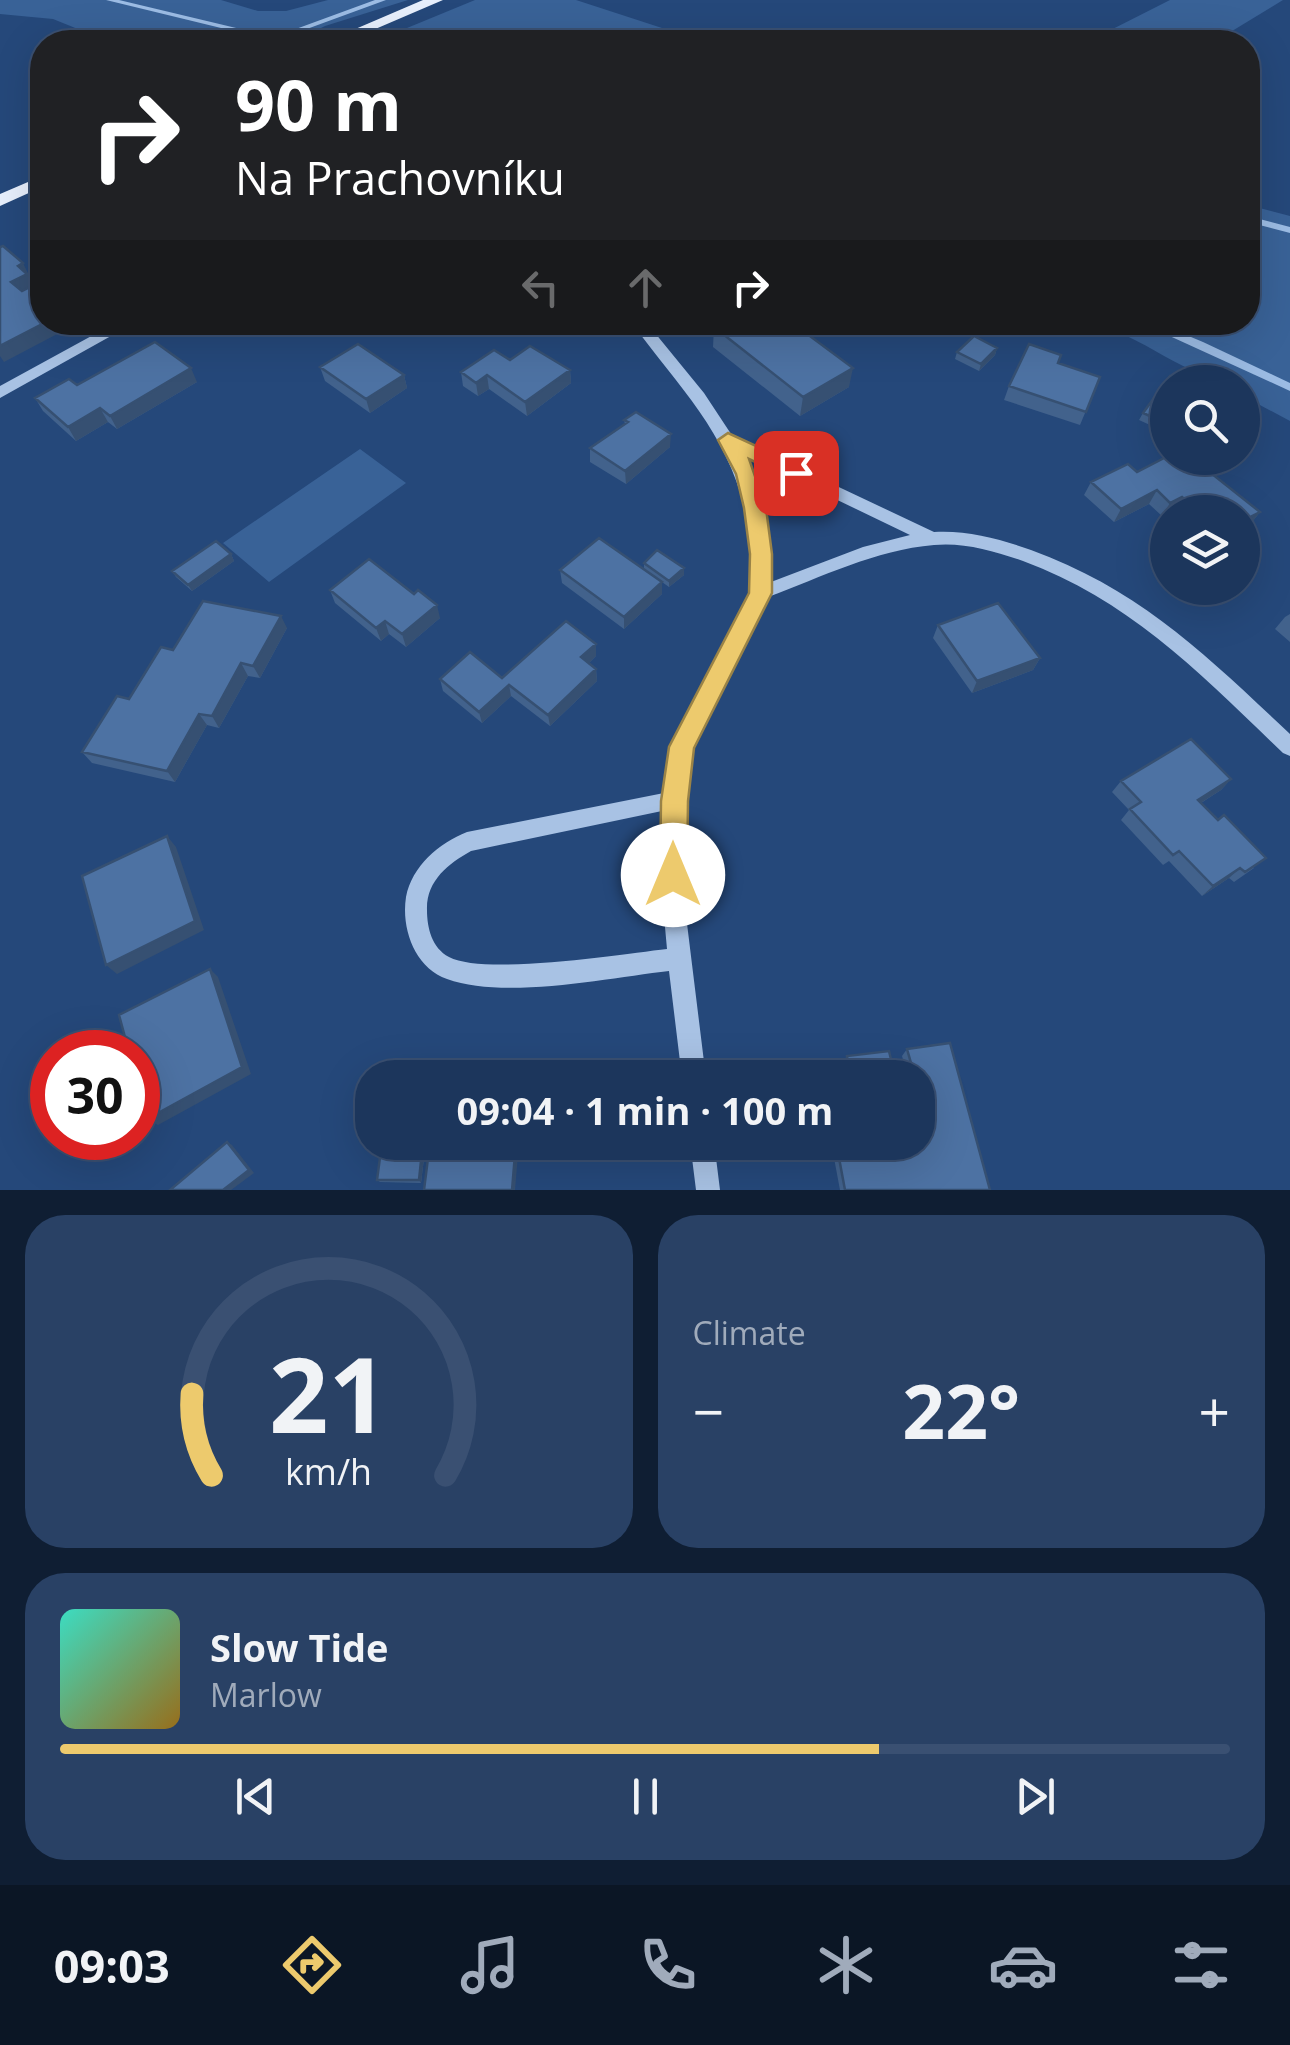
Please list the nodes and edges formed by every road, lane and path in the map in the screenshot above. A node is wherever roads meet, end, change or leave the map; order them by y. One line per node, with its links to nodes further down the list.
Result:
1 (436, 0): 2 (main road)
2 (361, 30)
3 (30, 187): 4 (main road)
4 (0, 201)
5 (105, 335): 7 (street)
6 (648, 335): 8 (street)
7 (0, 392)
8 (728, 440): 9 (street); 10 (street)
9 (932, 538): 10 (street); 11 (street)
10 (760, 593): 12 (street)
11 (1290, 747)
12 (674, 801): 13 (street); 13 (street)
13 (680, 959): 14 (street)
14 (692, 1060)
15 (704, 1160): 16 (street)
16 (708, 1190)

